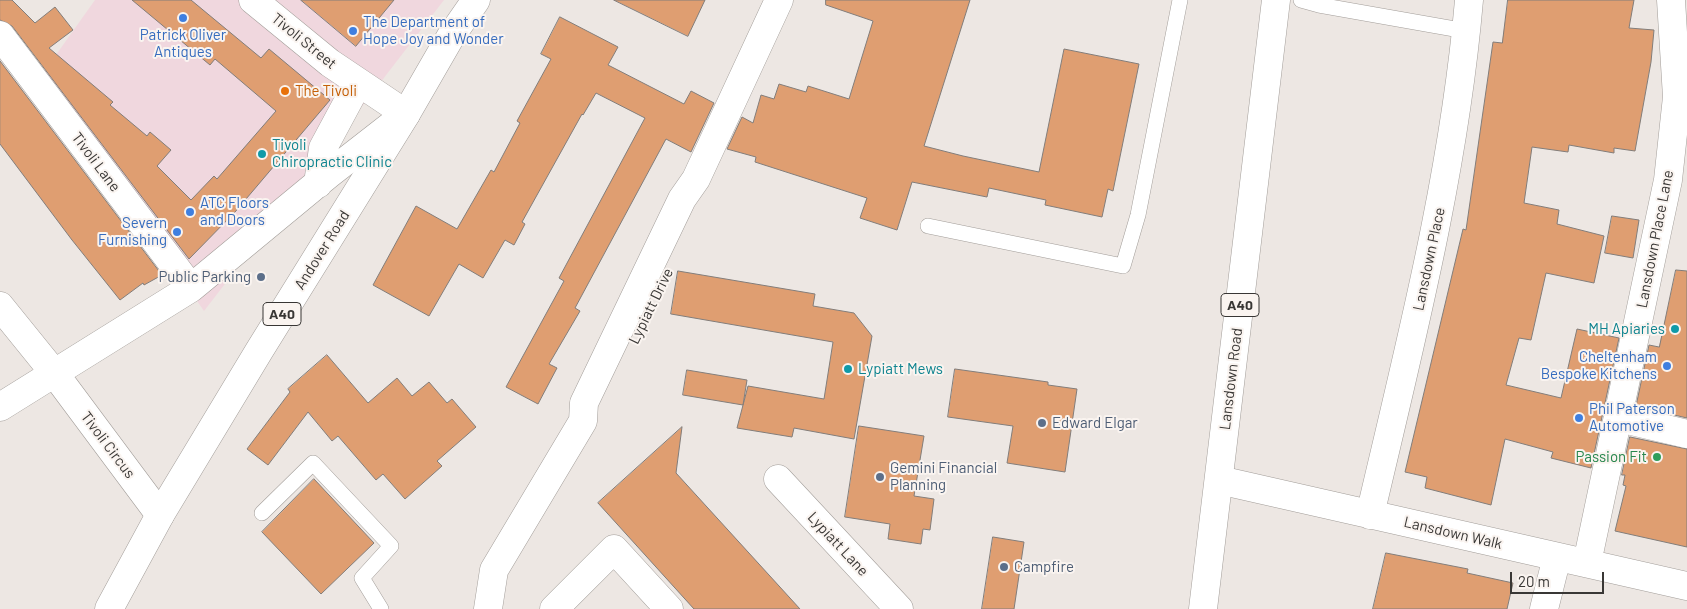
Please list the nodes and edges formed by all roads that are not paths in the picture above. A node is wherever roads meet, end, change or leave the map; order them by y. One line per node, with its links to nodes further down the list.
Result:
1 (252, 0): 11 (main road, Tivoli Street)
2 (476, 0): 12 (main road, Andover Road / A40)
3 (779, 0): 31 (main road, Lypiatt Drive)
4 (1180, 0): 14 (lane)
5 (1276, 0): 22 (main road, Lansdown Road / A40)
6 (1301, 0): 9 (lane)
7 (1469, 0): 9 (main road, Lansdown Place)
8 (1671, 0): 19 (main road, Lansdown Place Lane)
9 (1466, 31): 24 (main road, Lansdown Place)
10 (0, 35): 15 (main road, Tivoli Lane)
11 (358, 83): 12 (main road, Tivoli Street); 13 (main road)
12 (406, 114): 13 (main road, Andover Road); 25 (main road, Andover Road / A40)
13 (318, 184): 15 (main road, Andover Road)
14 (928, 226)
15 (191, 288): 17 (main road, Andover Road)
16 (0, 306): 17 (main road, Tivoli Circus)
17 (55, 374): 18 (main road, Andover Road); 25 (main road, Tivoli Circus)
18 (0, 407)
19 (1619, 418): 20 (main road); 27 (main road, Lansdown Place Lane)
20 (1687, 434)
21 (778, 479): 34 (main road, Lypiatt Lane)
22 (1219, 480): 24 (main road, Lansdown Walk); 35 (main road, Lansdown Road / A40)
23 (262, 513): 30 (lane)
24 (1370, 514): 26 (main road, Lansdown Walk)
25 (160, 515): 29 (main road, A40)
26 (1557, 557): 27 (main road, Lansdown Walk); 36 (main road)
27 (1587, 563): 28 (main road, Lansdown Walk)
28 (1687, 586)
29 (109, 609)
30 (381, 609)
31 (488, 609)
32 (554, 609): 33 (main road)
33 (669, 609)
34 (899, 609)
35 (1203, 609)
36 (1544, 609)

